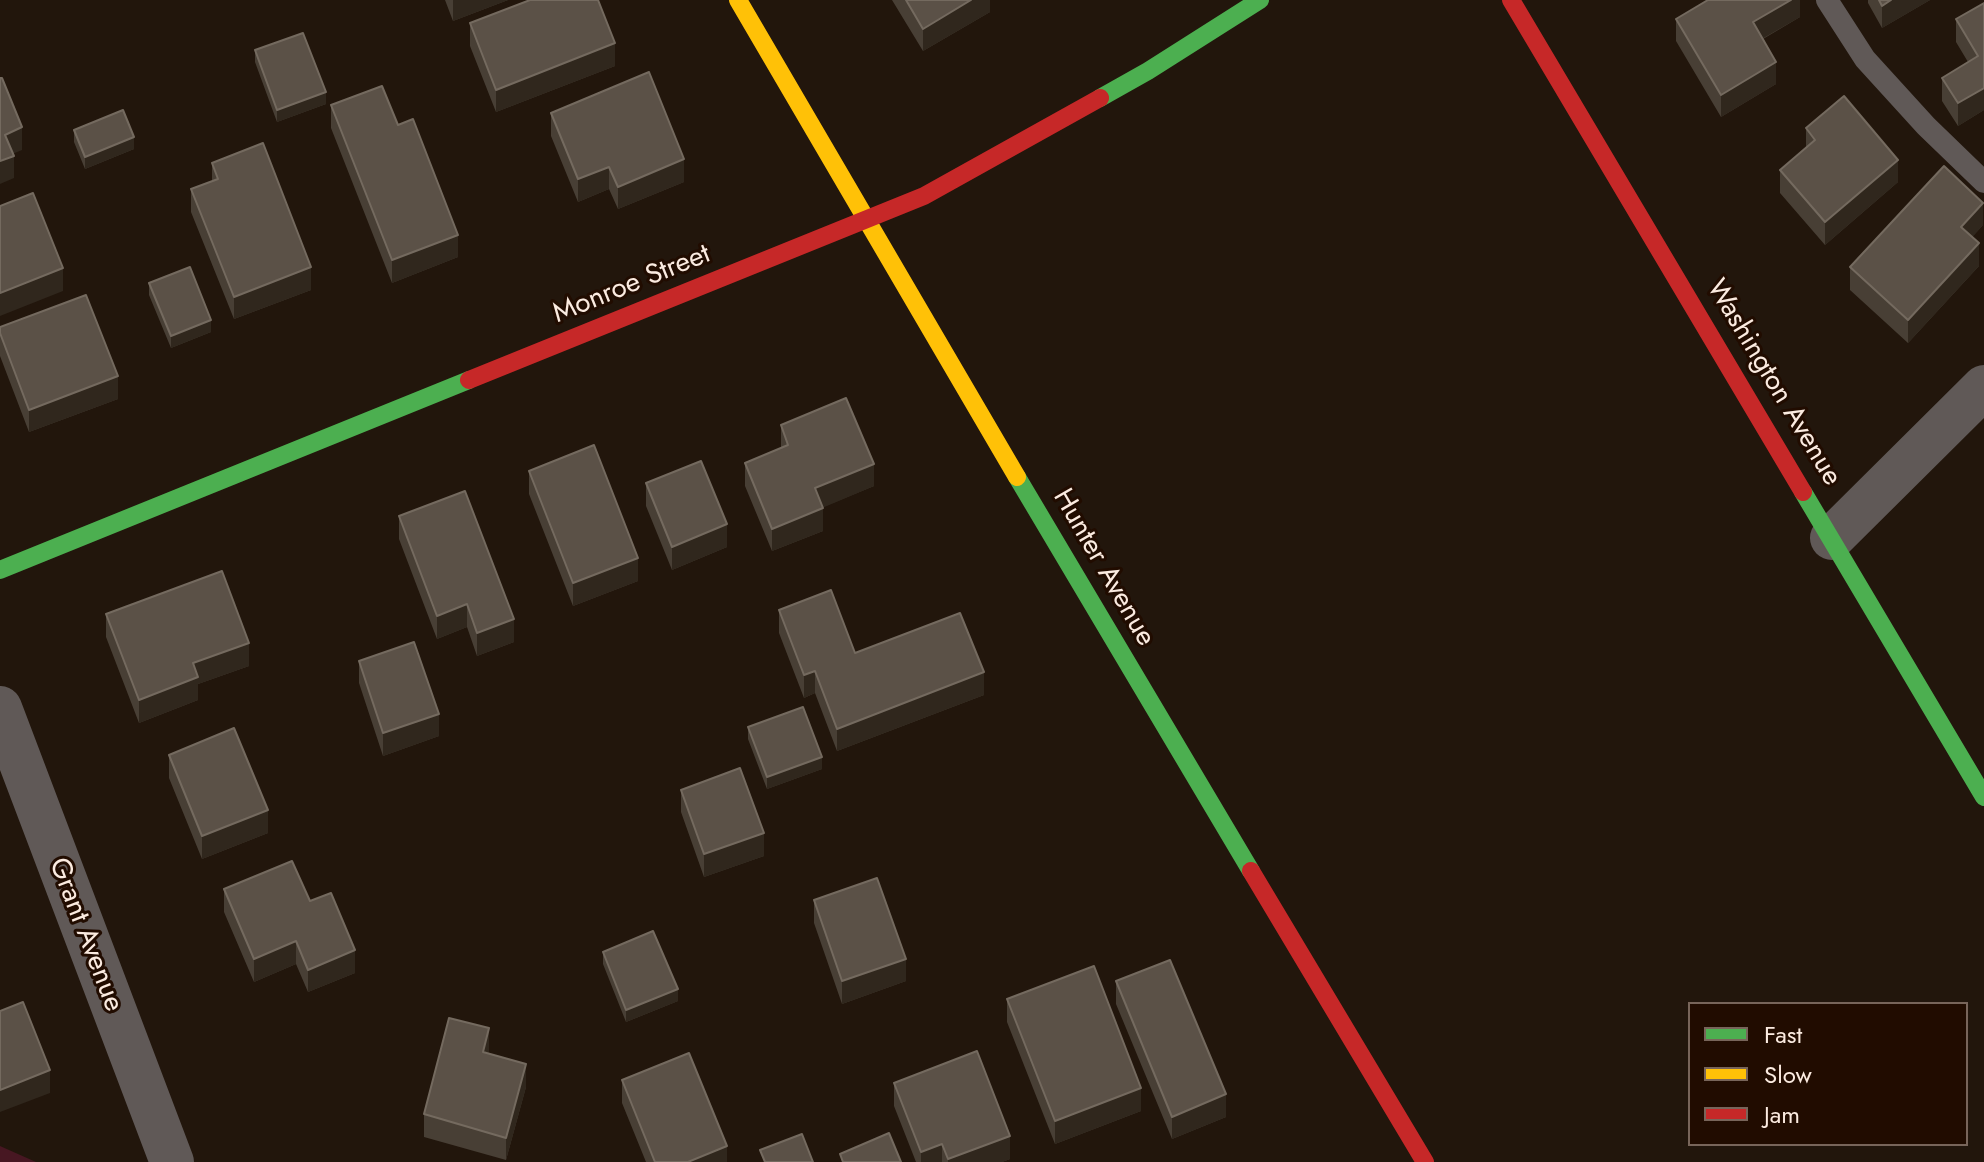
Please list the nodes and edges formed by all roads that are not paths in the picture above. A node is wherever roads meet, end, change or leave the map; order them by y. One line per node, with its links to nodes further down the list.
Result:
1 (738, 0): 6 (street, Hunter Avenue)
2 (1260, 0): 6 (street, Monroe Street)
3 (1511, 0): 8 (street, Washington Avenue)
4 (1827, 0): 5 (lane)
5 (1984, 182)
6 (867, 220): 9 (street, Monroe Street); 12 (street, Hunter Avenue)
7 (1984, 387): 8 (street)
8 (1832, 538): 11 (street, Washington Avenue)
9 (0, 570)
10 (0, 708): 13 (street, Grant Avenue)
11 (1984, 797)
12 (1422, 1161)
13 (172, 1162)

